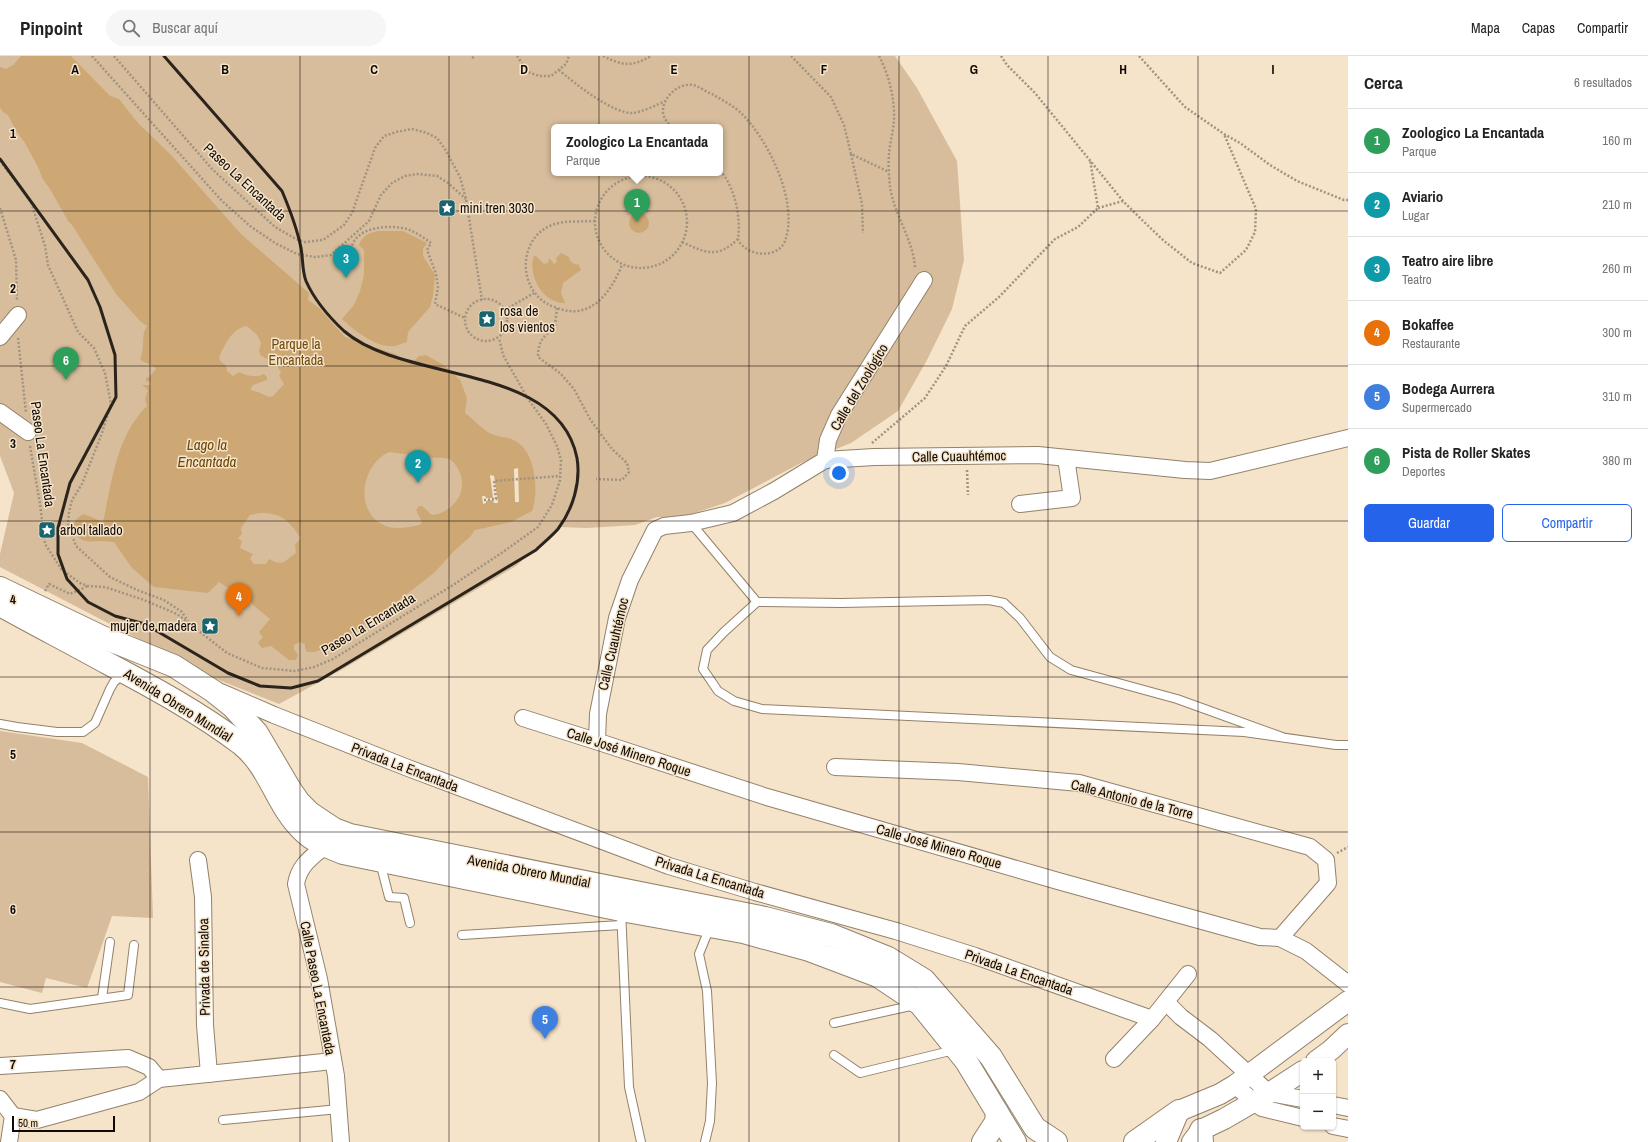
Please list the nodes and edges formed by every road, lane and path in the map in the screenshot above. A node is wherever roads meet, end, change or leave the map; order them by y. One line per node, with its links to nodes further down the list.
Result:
1 (92, 56): 31 (path)
2 (114, 56): 22 (path, Paseo La Encantada)
3 (475, 56): 12 (path)
4 (517, 56): 13 (path)
5 (569, 56): 13 (path)
6 (604, 56): 7 (path)
7 (652, 56)
8 (791, 56): 17 (path)
9 (879, 56): 20 (path)
10 (1001, 56): 18 (path)
11 (1139, 56): 16 (path)
12 (472, 58)
13 (560, 70): 14 (path)
14 (665, 102): 15 (path); 29 (path)
15 (668, 124)
16 (1224, 134): 23 (path); 24 (path)
17 (851, 154): 20 (path); 28 (path)
18 (1090, 160): 24 (path); 26 (path)
19 (0, 161): 60 (path)
20 (889, 172): 33 (path)
21 (723, 174): 29 (path)
22 (466, 199): 31 (path); 35 (path, Paseo La Encantada)
23 (1348, 200)
24 (1124, 201): 26 (path)
25 (0, 208): 38 (path, Paseo La Encantada)
26 (1098, 208): 46 (path)
27 (594, 221): 30 (path); 32 (path); 34 (path)
28 (863, 232)
29 (738, 239): 30 (path)
30 (682, 242): 32 (path)
31 (335, 252): 39 (path)
32 (622, 264): 36 (path)
33 (920, 276): 48 (street, Calle del Zoológico)
34 (534, 293): 36 (path); 37 (path)
35 (482, 300): 37 (path); 39 (path)
36 (557, 308): 50 (path)
37 (505, 310): 41 (path)
38 (18, 314): 40 (street); 43 (path, Paseo La Encantada)
39 (465, 318): 41 (path)
40 (0, 337)
41 (499, 338): 49 (path, Paseo La Encantada)
42 (0, 412): 43 (street)
43 (28, 432): 56 (path, Paseo La Encantada)
44 (1348, 438): 47 (street, Calle Cuauhtémoc)
45 (966, 455): 46 (street, Calle Cuauhtémoc); 47 (street, Calle Cuauhtémoc); 51 (path)
46 (853, 458): 48 (street, Calle Cuauhtémoc)
47 (1066, 458): 53 (street)
48 (825, 460): 54 (street)
49 (560, 476): 52 (path); 60 (path, Paseo La Encantada)
50 (596, 479)
51 (968, 495)
52 (484, 500)
53 (1020, 504)
54 (692, 523): 58 (lane); 68 (street, Calle Cuauhtémoc)
55 (49, 584): 56 (path)
56 (88, 586): 60 (path, Paseo La Encantada)
57 (0, 588): 62 (main road, Avenida Obrero Mundial)
58 (757, 602): 67 (lane); 67 (lane)
59 (0, 605): 61 (main road, Avenida Obrero Mundial)
60 (192, 627)
61 (125, 672): 65 (lane); 71 (main road, Avenida Obrero Mundial)
62 (213, 691): 63 (street, Privada La Encantada); 66 (main road, Avenida Obrero Mundial)
63 (274, 715): 66 (street); 88 (street, Privada La Encantada)
64 (522, 718): 68 (street, Calle José Minero Roque)
65 (0, 724)
66 (257, 733): 75 (main road, Avenida Obrero Mundial)
67 (1285, 738): 69 (lane)
68 (596, 741): 78 (street, Calle José Minero Roque)
69 (1348, 746)
70 (835, 767): 78 (street, Calle Antonio de la Torre)
71 (326, 846): 73 (main road, Avenida Obrero Mundial); 95 (street, Calle Paseo La Encantada)
72 (198, 860): 98 (street, Privada de Sinaloa)
73 (380, 861): 74 (main road, Avenida Obrero Mundial); 76 (lane)
74 (621, 917): 75 (main road, Avenida Obrero Mundial); 77 (lane); 118 (lane)
75 (712, 917): 87 (main road, Avenida Obrero Mundial); 114 (main road, Avenida Obrero Mundial); 119 (lane)
76 (410, 923)
77 (462, 935)
78 (1280, 938): 82 (street, Calle José Minero Roque)
79 (110, 942): 83 (lane)
80 (134, 945): 83 (lane)
81 (1188, 974): 85 (street)
82 (1348, 984)
83 (102, 998): 86 (lane)
84 (1348, 1001): 100 (street)
85 (1166, 1002): 88 (street); 100 (street)
86 (0, 1003)
87 (920, 1004): 89 (lane); 91 (main road, Avenida Obrero Mundial)
88 (1152, 1019): 94 (street)
89 (834, 1023)
90 (1348, 1034): 93 (street)
91 (957, 1049): 92 (lane); 108 (main road, Avenida Obrero Mundial)
92 (834, 1055)
93 (1320, 1058)
94 (1114, 1059)
95 (333, 1061): 98 (street); 106 (street, Calle Paseo La Encantada)
96 (0, 1066): 99 (street)
97 (1300, 1073): 102 (street)
98 (209, 1074): 99 (street)
99 (159, 1079): 109 (street)
100 (1243, 1080): 102 (street); 107 (street)
101 (0, 1098): 109 (street)
102 (1262, 1098): 103 (street); 110 (street); 115 (street)
103 (1300, 1100)
104 (1336, 1106): 105 (street)
105 (1348, 1108)
106 (339, 1109): 111 (lane); 117 (street, Calle Paseo La Encantada)
107 (1179, 1111): 123 (main road); 124 (street)
108 (997, 1112): 120 (main road); 121 (main road, Avenida Obrero Mundial)
109 (13, 1116): 116 (street)
110 (1300, 1117)
111 (223, 1120)
112 (1336, 1127): 113 (street)
113 (1348, 1129)
114 (1036, 1135): 122 (main road, Avenida Obrero Mundial)
115 (1199, 1138)
116 (9, 1142)
117 (341, 1142)
118 (641, 1142)
119 (705, 1142)
120 (983, 1142)
121 (1015, 1142)
122 (1056, 1142)
123 (1135, 1142)
124 (1166, 1142)

